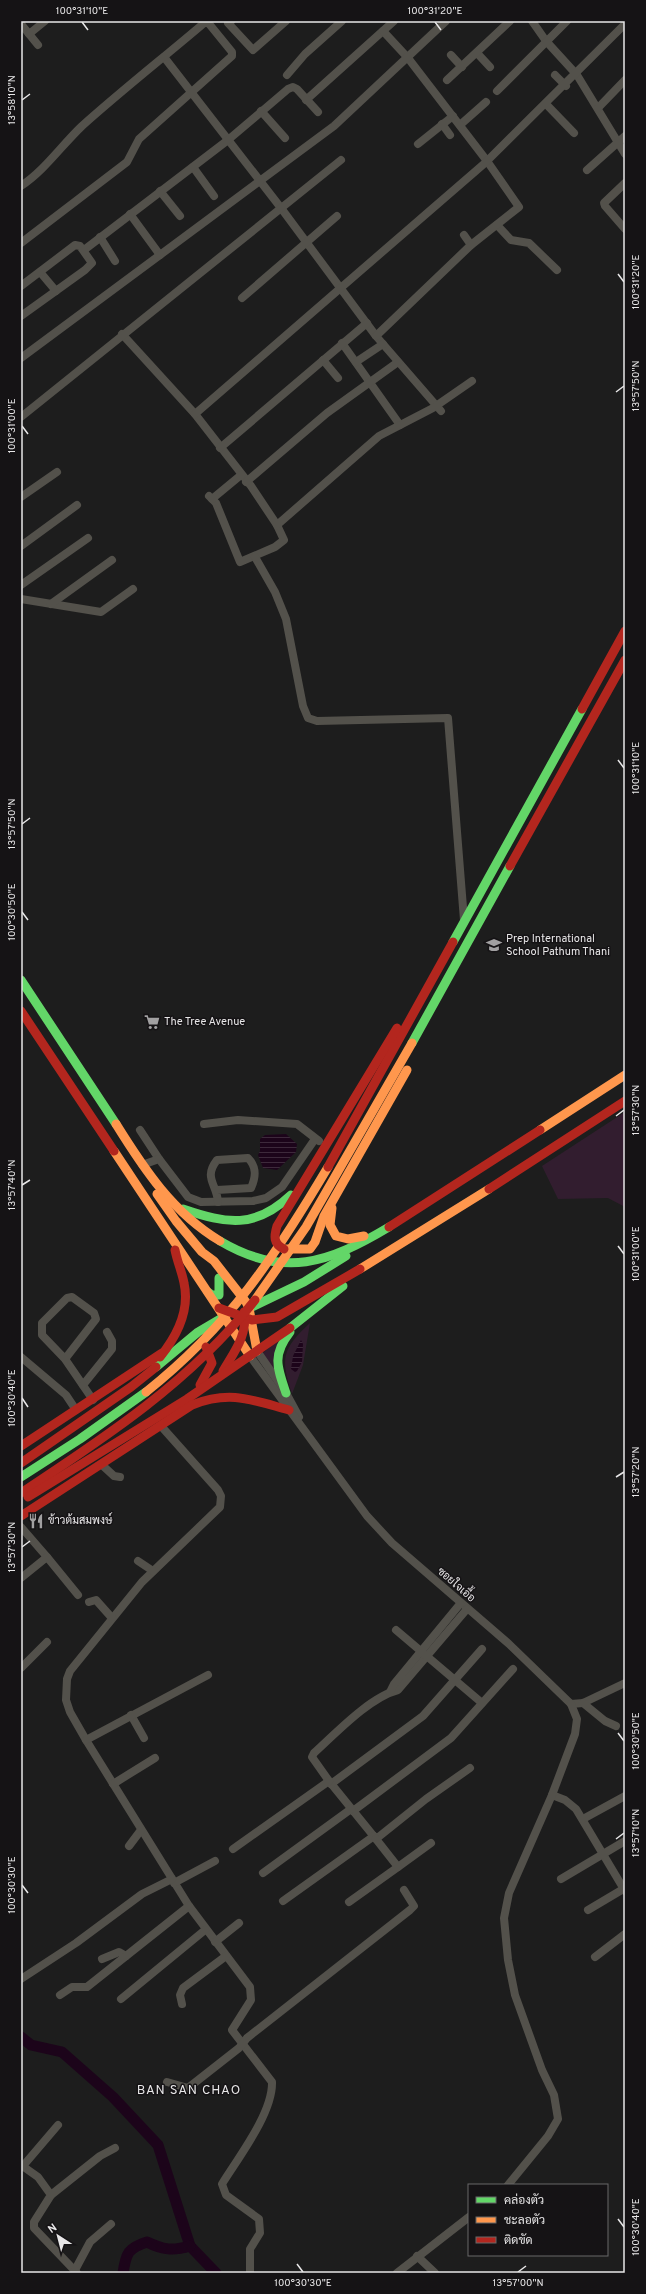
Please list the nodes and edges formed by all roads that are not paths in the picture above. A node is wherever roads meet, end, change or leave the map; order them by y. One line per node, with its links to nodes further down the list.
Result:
1 (45, 21): 13 (street)
2 (231, 21): 3 (street)
3 (286, 21)
4 (342, 21): 23 (street)
5 (394, 21): 12 (street)
6 (446, 21): 19 (street)
7 (510, 21): 16 (street)
8 (532, 21): 14 (street)
9 (566, 21): 14 (street)
10 (21, 24): 13 (street)
11 (625, 24): 22 (street)
12 (383, 31): 19 (street); 30 (street)
13 (28, 34): 15 (street)
14 (546, 41): 22 (street); 28 (street)
15 (38, 45)
16 (477, 54): 20 (street); 21 (street)
17 (451, 55): 20 (street)
18 (164, 57): 29 (street); 29 (street); 52 (street)
19 (408, 58): 36 (street); 50 (street)
20 (462, 67): 25 (street)
21 (490, 67)
22 (577, 74): 27 (street); 33 (street)
23 (287, 75)
24 (555, 75): 27 (street)
25 (447, 80)
26 (625, 80): 33 (street)
27 (566, 86): 32 (street)
28 (497, 91)
29 (190, 92): 43 (street); 64 (street)
30 (306, 100): 34 (street); 35 (street)
31 (486, 102): 38 (street)
32 (546, 104): 39 (street); 47 (street)
33 (598, 108): 42 (street)
34 (261, 111): 41 (street); 43 (street)
35 (318, 112)
36 (453, 116): 37 (street); 38 (street)
37 (442, 124): 40 (street); 44 (street)
38 (460, 125): 47 (street)
39 (574, 132)
40 (450, 135)
41 (285, 138)
42 (622, 139): 45 (street); 49 (street)
43 (228, 140): 48 (street); 50 (street)
44 (418, 144)
45 (625, 154)
46 (341, 160): 55 (street)
47 (487, 161): 59 (street); 72 (street)
48 (192, 167): 53 (street); 54 (street)
49 (587, 170)
50 (260, 183): 55 (street); 67 (street)
51 (625, 183): 60 (street)
52 (21, 186)
53 (160, 191): 56 (street); 57 (street)
54 (214, 196)
55 (281, 208): 63 (street); 77 (street)
56 (130, 214): 62 (street); 67 (street)
57 (180, 216)
58 (337, 216): 63 (street)
59 (498, 225): 65 (street); 69 (street)
60 (625, 229)
61 (464, 235): 65 (street)
62 (100, 238): 66 (street); 68 (street)
63 (306, 242): 72 (street); 74 (street)
64 (21, 243)
65 (471, 245): 78 (street)
66 (84, 250): 70 (street); 73 (street)
67 (160, 255): 81 (street)
68 (115, 262)
69 (557, 270)
70 (40, 272): 71 (street); 73 (street)
71 (21, 286)
72 (339, 288): 76 (street); 89 (street)
73 (56, 291): 75 (street)
74 (242, 298)
75 (21, 316)
76 (367, 323): 78 (street); 79 (street)
77 (122, 334): 89 (street); 90 (street)
78 (376, 336): 80 (street)
79 (342, 343): 82 (street); 83 (street)
80 (383, 344): 83 (street); 84 (street)
81 (21, 358)
82 (322, 360): 85 (street); 92 (street)
83 (356, 362): 86 (street)
84 (398, 362): 86 (street); 88 (street)
85 (338, 378)
86 (370, 381): 91 (street); 94 (street)
87 (472, 381): 88 (street)
88 (439, 408): 91 (street)
89 (194, 414): 92 (street)
90 (21, 417)
91 (400, 424): 97 (street)
92 (220, 448): 94 (street)
93 (57, 472): 95 (street)
94 (244, 478): 97 (street); 100 (street)
95 (21, 497)
96 (77, 505): 99 (street)
97 (277, 525): 100 (street)
98 (88, 538): 102 (street)
99 (21, 546)
100 (255, 557): 108 (street)
101 (112, 560): 105 (street)
102 (21, 585)
103 (133, 589): 105 (street)
104 (21, 599): 105 (street)
105 (51, 604)
106 (625, 631): 108 (main road)
107 (625, 660): 112 (main road)
108 (464, 920): 110 (main road)
109 (21, 980): 120 (main road)
110 (428, 985): 118 (main road); 163 (main road)
111 (21, 1011): 129 (main road)
112 (429, 1015): 126 (main road); 165 (main road)
113 (625, 1075): 128 (main road)
114 (625, 1101): 132 (main road)
115 (204, 1124): 117 (street)
116 (140, 1130): 119 (street)
117 (315, 1139): 118 (street); 124 (street)
118 (325, 1144): 121 (main road)
119 (159, 1159): 120 (street); 125 (street)
120 (144, 1168): 127 (main road); 130 (main road)
121 (299, 1187): 126 (main road); 127 (main road)
122 (251, 1188): 123 (street); 123 (street); 124 (street)
123 (217, 1190): 125 (street)
124 (253, 1201): 125 (street)
125 (218, 1202)
126 (334, 1202): 128 (main road)
127 (177, 1206): 128 (main road)
128 (388, 1227): 131 (main road)
129 (175, 1244): 135 (main road); 143 (main road)
130 (202, 1252): 134 (main road); 136 (main road)
131 (338, 1262): 133 (main road); 136 (main road)
132 (370, 1263): 133 (main road); 138 (main road)
133 (355, 1272): 136 (main road)
134 (219, 1278): 135 (main road); 136 (main road)
135 (208, 1292): 137 (main road)
136 (247, 1314): 137 (main road); 140 (main road); 142 (main road); 144 (main road)
137 (229, 1316): 140 (main road); 141 (main road)
138 (300, 1321): 144 (main road); 150 (main road)
139 (107, 1332): 148 (street)
140 (240, 1342): 141 (main road); 142 (main road); 144 (main road); 147 (main road)
141 (184, 1343): 149 (main road); 151 (main road)
142 (249, 1346): 144 (main road)
143 (165, 1350): 149 (main road); 152 (main road)
144 (254, 1353): 147 (main road); 150 (street); 154 (street)
145 (21, 1357): 153 (street)
146 (65, 1359): 146 (street); 148 (street)
147 (221, 1374): 151 (main road)
148 (83, 1385): 152 (street)
149 (131, 1387): 161 (main road)
150 (286, 1392): 156 (street)
151 (190, 1397): 155 (main road); 160 (main road)
152 (93, 1400): 153 (main road)
153 (76, 1410): 159 (main road)
154 (289, 1410): 155 (main road); 156 (street)
155 (179, 1414): 157 (main road)
156 (302, 1425): 175 (street, ซอยใจเอื้อ)
157 (161, 1426): 158 (main road); 171 (street)
158 (148, 1435): 160 (main road); 162 (main road)
159 (21, 1446)
160 (90, 1461): 166 (main road)
161 (21, 1463)
162 (102, 1464): 164 (street); 167 (main road)
163 (21, 1477)
164 (120, 1477)
165 (21, 1493)
166 (21, 1501)
167 (21, 1516)
168 (21, 1527): 169 (street)
169 (47, 1557): 172 (street); 173 (street)
170 (138, 1561): 171 (street)
171 (153, 1571): 176 (street)
172 (21, 1578)
173 (78, 1595)
174 (89, 1602): 176 (street)
175 (464, 1607): 180 (street); 188 (street, ซอยใจเอื้อ)
176 (112, 1618): 192 (street)
177 (396, 1630): 180 (street)
178 (47, 1642): 181 (street)
179 (482, 1649): 184 (street)
180 (424, 1654): 184 (street); 195 (street)
181 (21, 1668)
182 (513, 1669): 186 (street)
183 (208, 1675): 189 (street)
184 (454, 1680): 186 (street); 195 (street)
185 (625, 1683): 187 (street)
186 (482, 1703): 199 (street)
187 (583, 1703): 188 (street); 190 (street)
188 (571, 1704): 197 (street)
189 (131, 1715): 191 (street); 192 (street)
190 (616, 1726)
191 (144, 1738)
192 (86, 1740): 196 (street)
193 (155, 1758): 196 (street)
194 (470, 1768): 202 (street)
195 (330, 1782): 199 (street); 206 (street)
196 (113, 1784): 201 (street)
197 (552, 1795): 200 (street); 236 (street)
198 (625, 1796): 200 (street)
199 (352, 1810): 202 (street); 210 (street)
200 (583, 1819): 207 (street)
201 (142, 1830): 205 (street); 212 (street)
202 (375, 1838): 209 (street); 215 (street)
203 (625, 1841): 207 (street)
204 (431, 1843): 209 (street)
205 (129, 1846)
206 (233, 1849)
207 (604, 1854): 211 (street); 214 (street)
208 (215, 1861): 212 (street)
209 (398, 1867): 216 (street)
210 (263, 1873)
211 (561, 1879)
212 (173, 1881): 217 (street); 227 (street)
213 (404, 1890): 231 (street)
214 (625, 1890): 218 (street)
215 (283, 1901)
216 (349, 1902)
217 (189, 1906): 220 (street); 223 (street)
218 (588, 1910)
219 (239, 1922): 222 (street)
220 (205, 1930): 222 (street); 229 (street)
221 (625, 1934): 225 (street)
222 (215, 1942): 224 (street)
223 (126, 1956): 226 (street); 228 (street)
224 (226, 1956): 230 (street); 231 (street)
225 (595, 1957)
226 (102, 1959)
227 (21, 1979)
228 (60, 1995)
229 (121, 1999)
230 (182, 2004)
231 (240, 2044): 232 (street); 242 (street)
232 (167, 2082)
233 (58, 2125): 235 (street)
234 (115, 2148): 237 (street)
235 (22, 2165): 237 (street)
236 (509, 2184)
237 (51, 2196): 241 (street)
238 (468, 2218): 240 (street)
239 (111, 2224): 241 (street)
240 (418, 2256): 243 (street); 244 (street)
241 (76, 2272)
242 (250, 2273)
243 (397, 2273)
244 (435, 2273)

